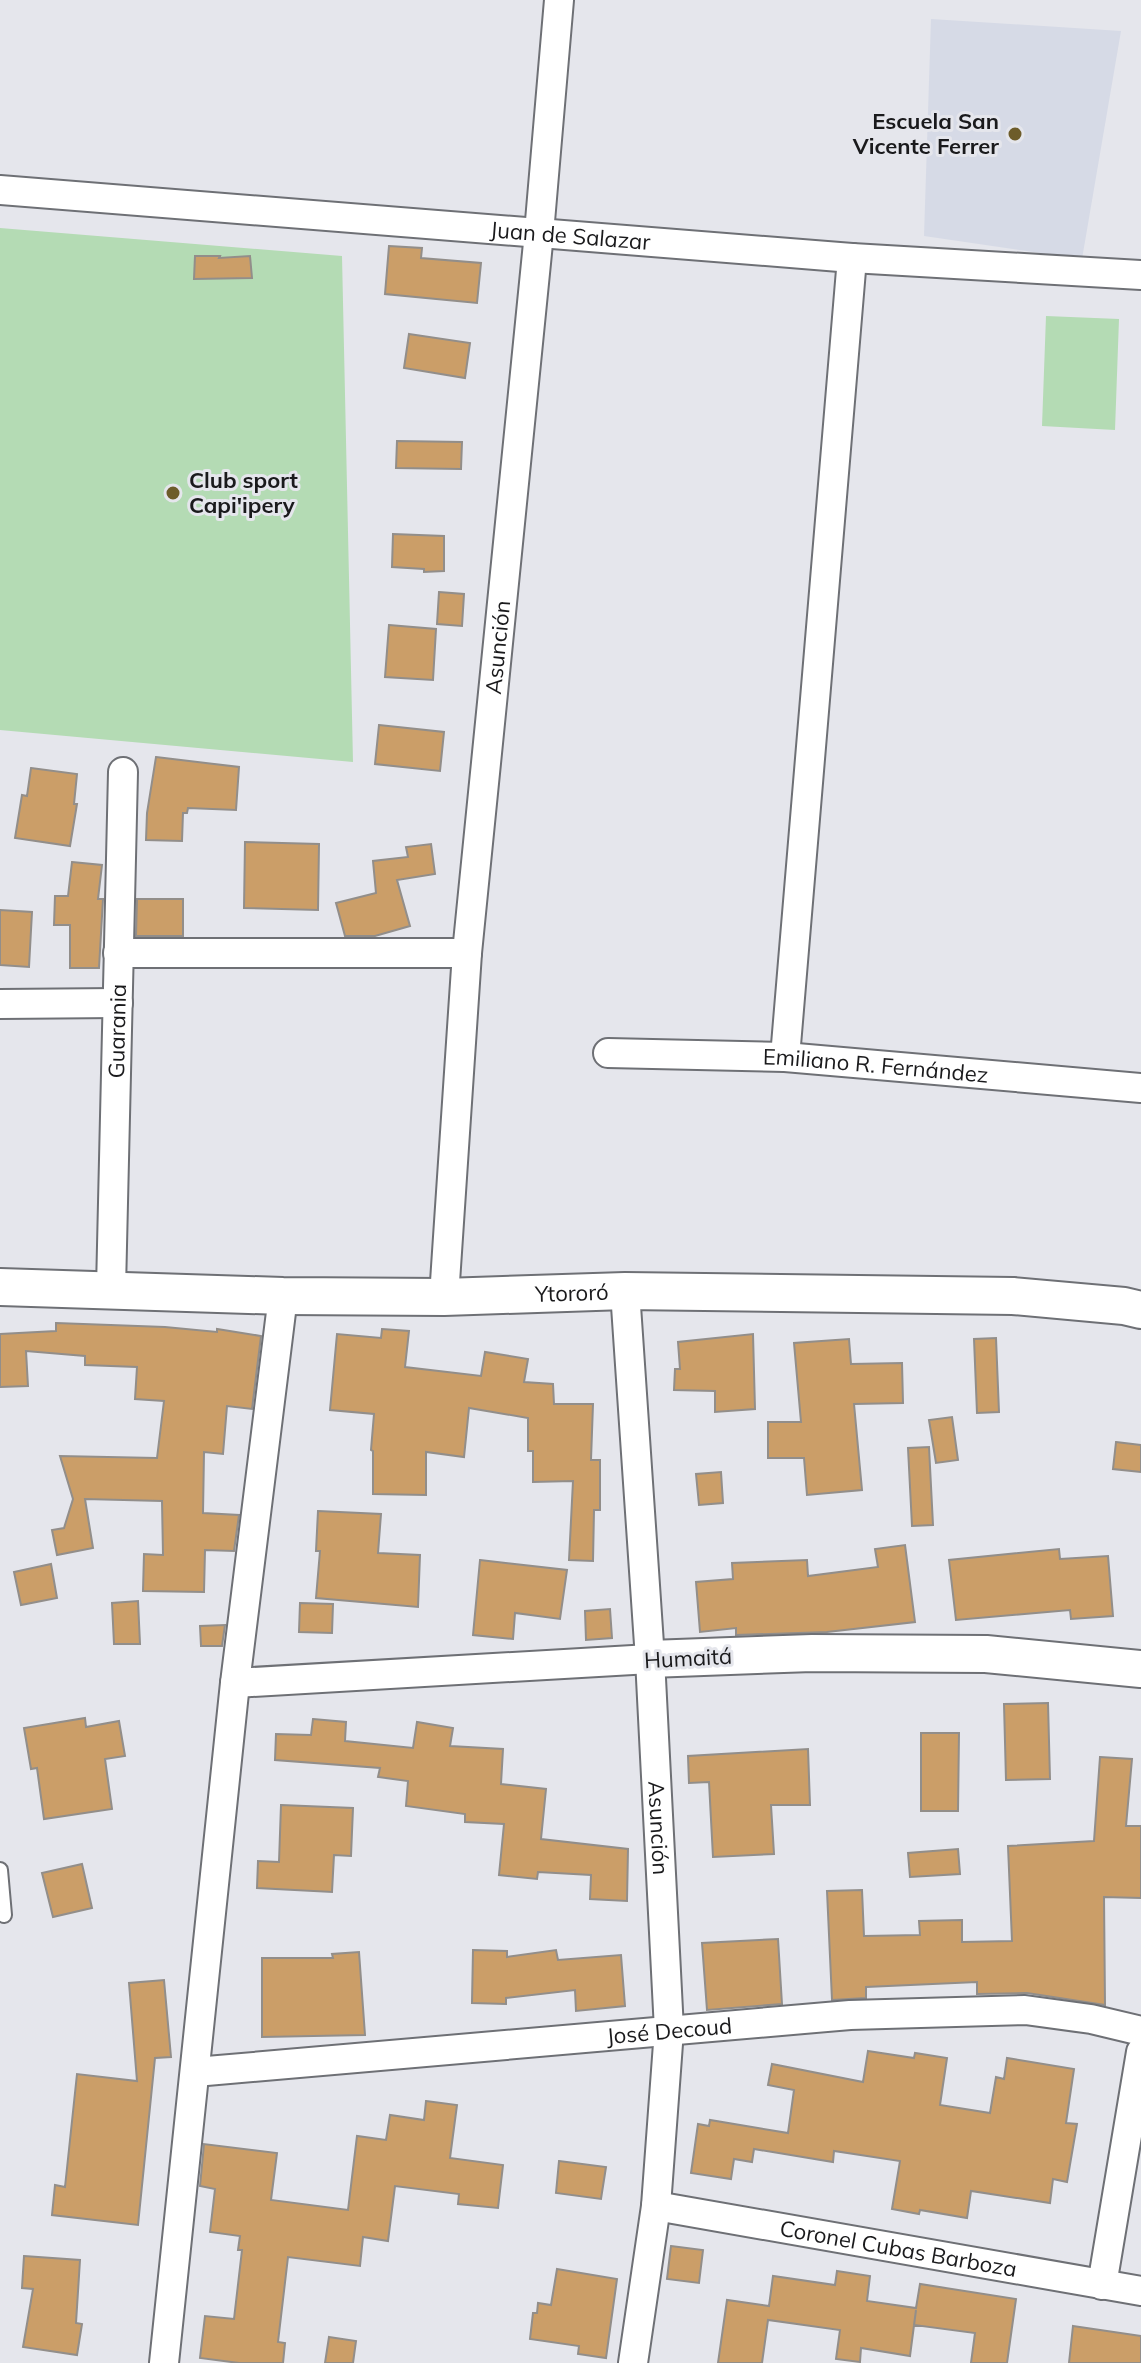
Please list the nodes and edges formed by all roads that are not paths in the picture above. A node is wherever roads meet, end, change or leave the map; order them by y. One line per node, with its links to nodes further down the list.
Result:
1 (559, 0): 3 (street, Asunción)
2 (0, 190): 3 (street, Juan de Salazar)
3 (539, 233): 4 (street, Juan de Salazar); 8 (street, Asunción)
4 (852, 258): 5 (street, Juan de Salazar); 12 (street)
5 (1141, 275)
6 (123, 772): 7 (street, Guarania)
7 (118, 953): 8 (street); 9 (street, Guarania)
8 (467, 953): 18 (street, Asunción)
9 (118, 1003): 10 (street); 15 (street, Guarania)
10 (0, 1004)
11 (608, 1053): 12 (street, Emiliano R. Fernández)
12 (785, 1057): 13 (street, Emiliano R. Fernández)
13 (1141, 1088)
14 (0, 1287): 15 (street, Ytororó)
15 (111, 1289): 17 (street, Ytororó)
16 (625, 1291): 18 (street, Ytororó); 19 (street, Ytororó); 20 (street, Asunción)
17 (283, 1296): 18 (street, Ytororó); 22 (street)
18 (444, 1297)
19 (1141, 1310)
20 (650, 1659): 21 (street, Humaitá); 22 (street, Humaitá); 25 (street, Asunción)
21 (1141, 1669)
22 (235, 1683): 28 (street)
23 (0, 1870): 24 (lane)
24 (4, 1915)
25 (669, 2030): 26 (street, José Decoud); 28 (street, José Decoud); 29 (street, Asunción)
26 (1141, 2031)
27 (1139, 2066): 30 (street)
28 (195, 2072): 32 (street)
29 (656, 2206): 30 (street, Coronel Cubas Barboza); 33 (street, Asunción)
30 (1102, 2285): 31 (street, Coronel Cubas Barboza)
31 (1141, 2291)
32 (164, 2363)
33 (633, 2363)

